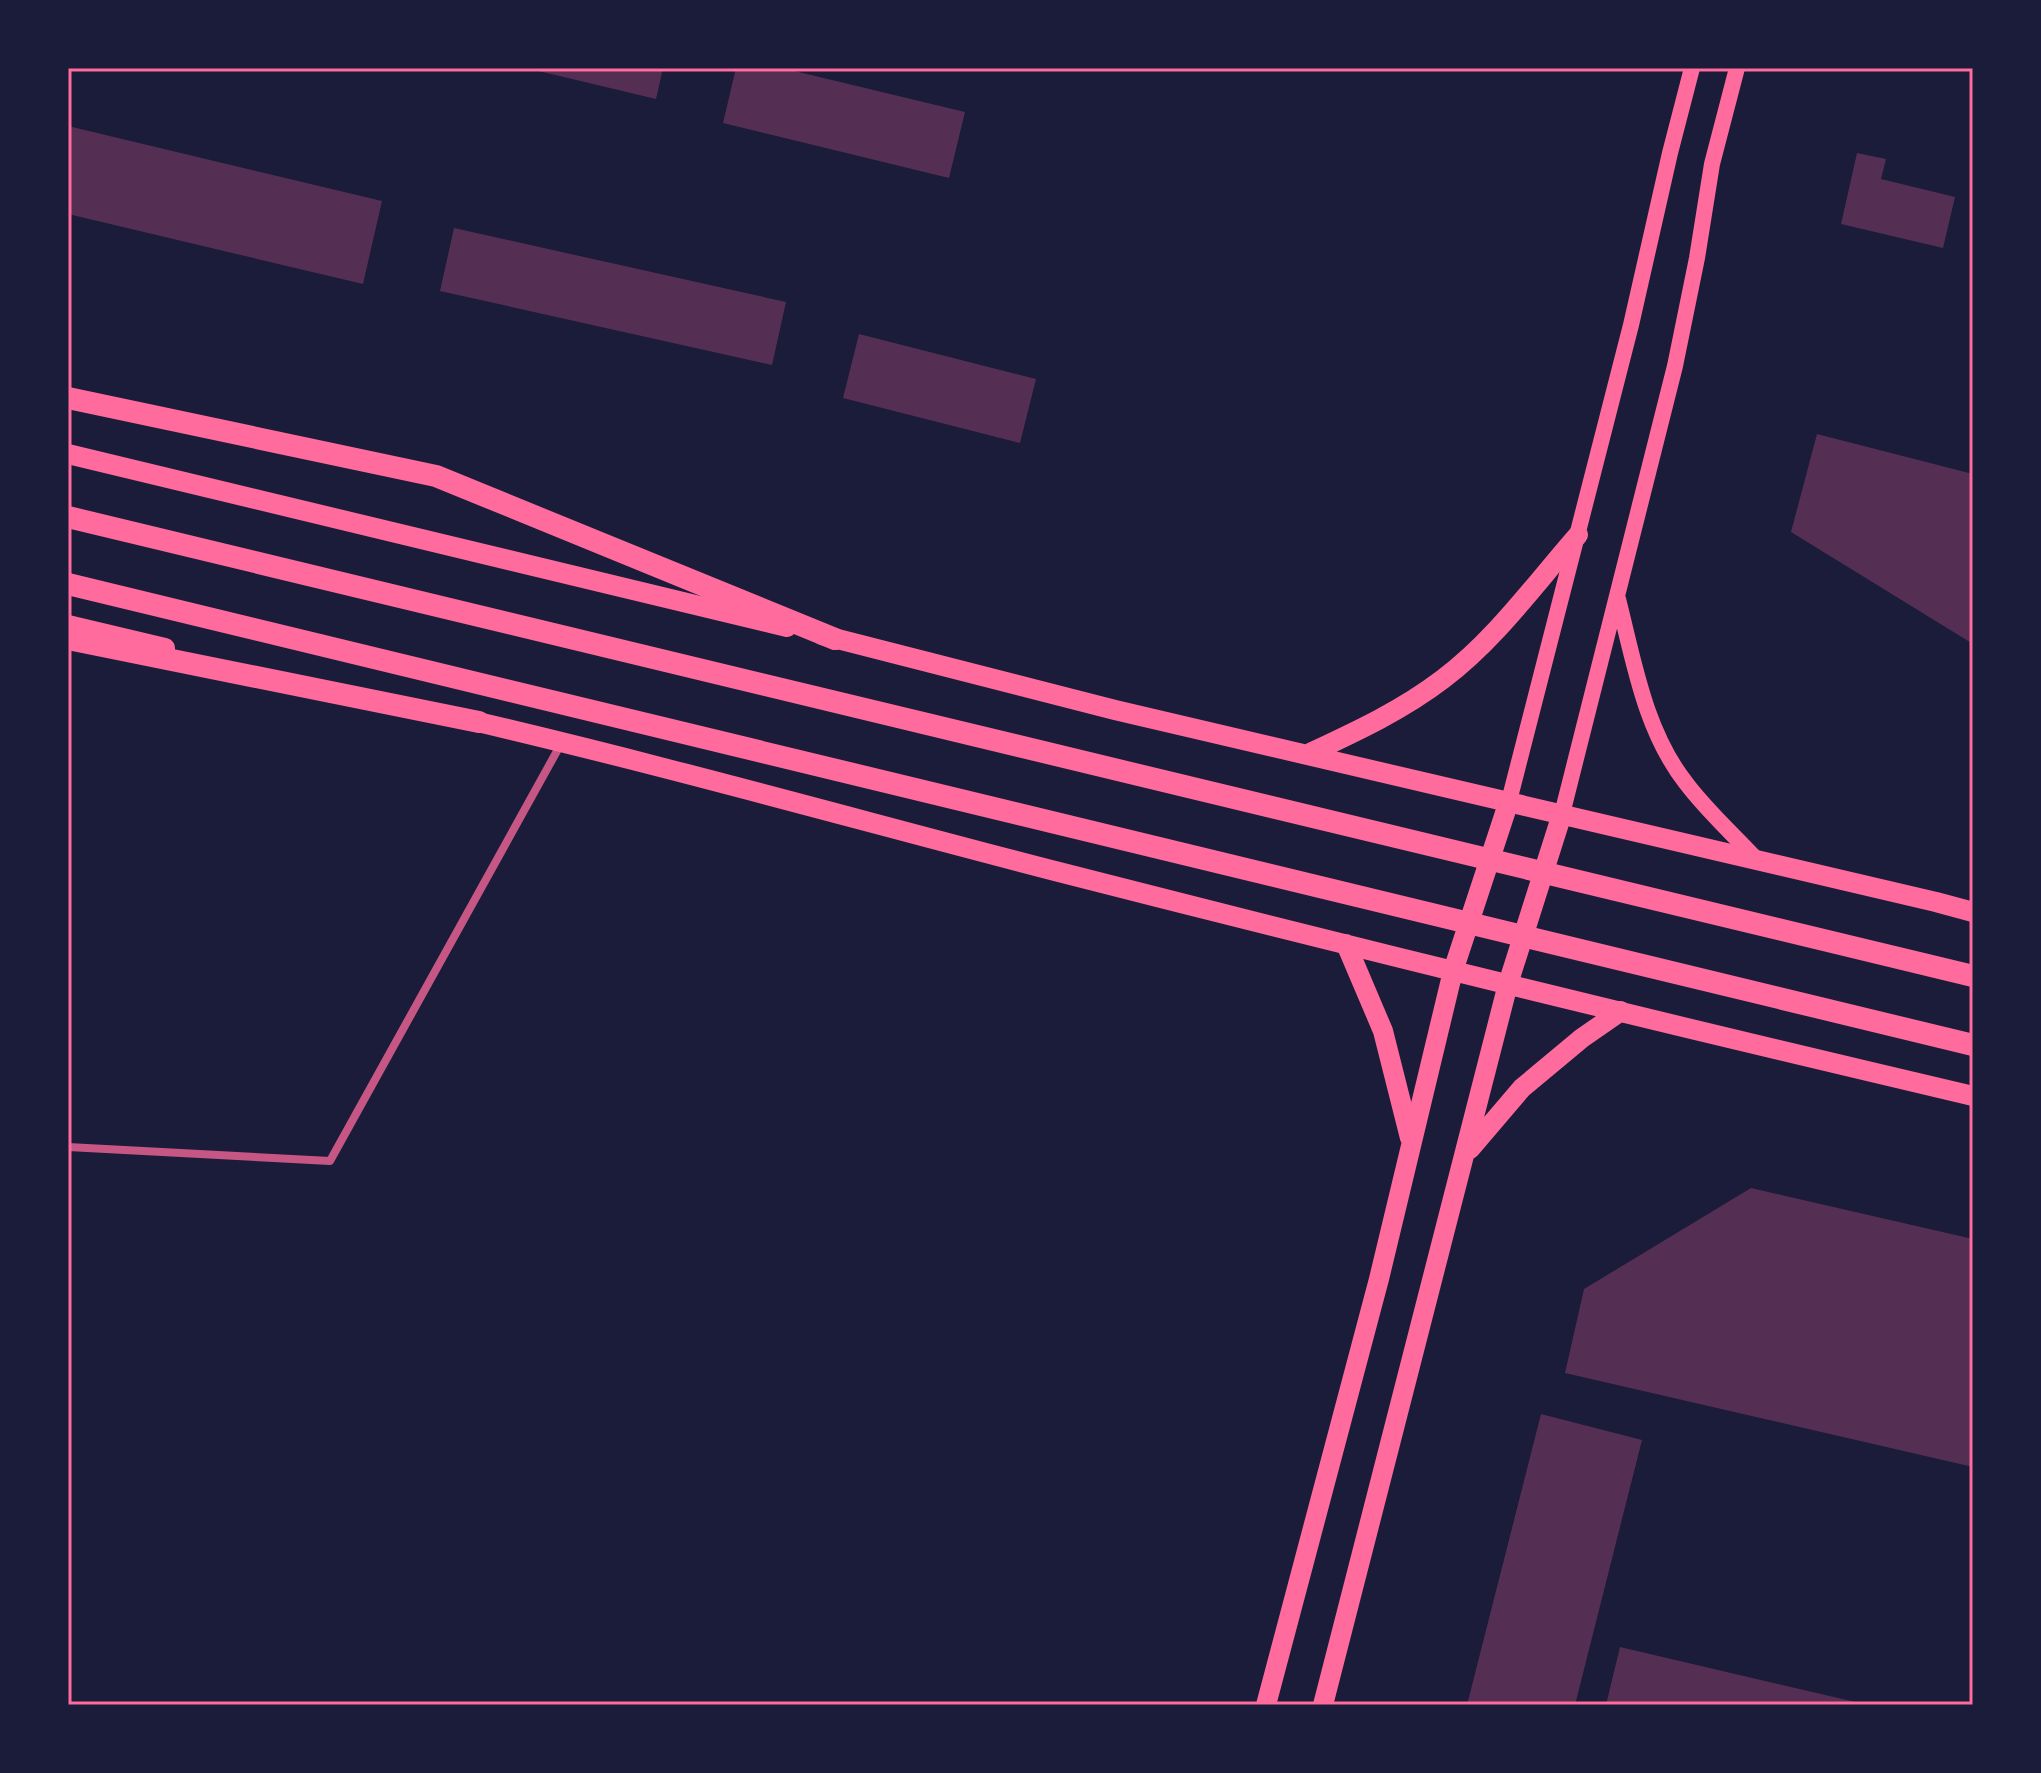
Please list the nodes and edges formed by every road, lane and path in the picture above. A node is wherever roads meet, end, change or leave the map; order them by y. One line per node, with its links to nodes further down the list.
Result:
1 (1692, 68): 6 (main road)
2 (1737, 68): 8 (main road)
3 (68, 398): 11 (highway)
4 (68, 454): 11 (main road)
5 (68, 517): 21 (highway)
6 (1578, 535): 14 (main road); 15 (main road)
7 (68, 584): 24 (highway)
8 (1617, 597): 16 (main road); 17 (main road)
9 (68, 625): 12 (main road)
10 (68, 639): 12 (highway)
11 (835, 639): 14 (main road)
12 (479, 722): 13 (main road)
13 (563, 742): 19 (main road); 27 (street)
14 (1308, 754): 15 (main road)
15 (1509, 801): 16 (main road); 20 (main road)
16 (1562, 814): 17 (main road); 22 (main road)
17 (1757, 860): 18 (main road)
18 (1973, 912)
19 (1346, 944): 20 (main road); 26 (main road)
20 (1453, 971): 22 (main road); 26 (main road)
21 (1973, 976)
22 (1508, 984): 23 (main road); 28 (main road)
23 (1621, 1011): 25 (main road); 28 (main road)
24 (1973, 1045)
25 (1973, 1096)
26 (1412, 1144): 29 (main road)
27 (68, 1147)
28 (1465, 1155): 30 (main road)
29 (1266, 1705)
30 (1323, 1705)

